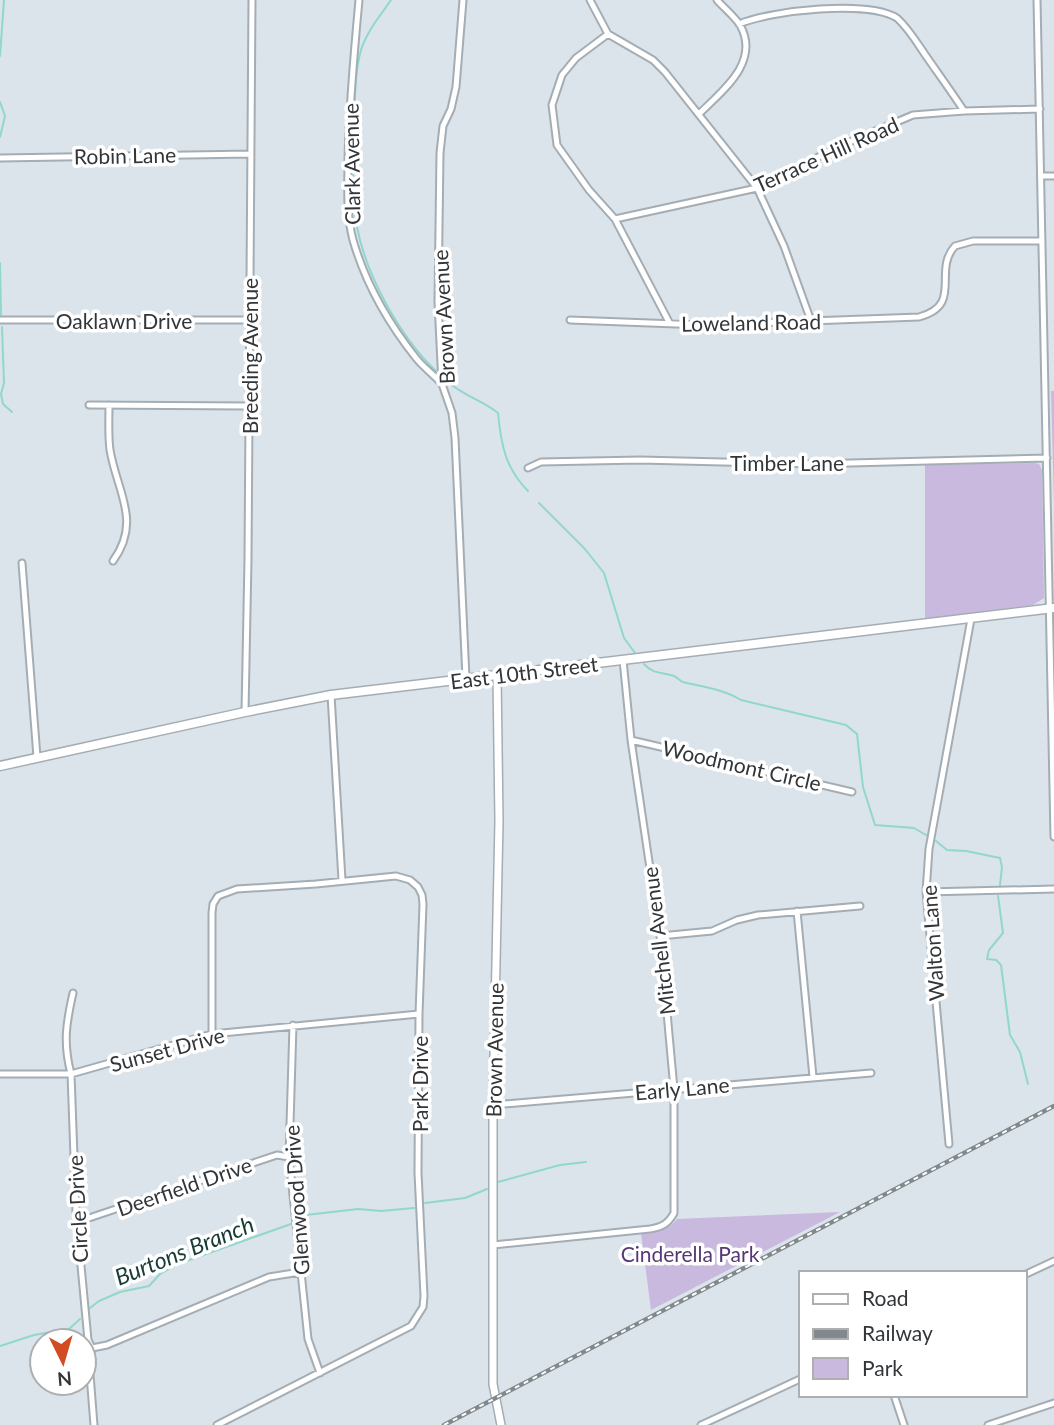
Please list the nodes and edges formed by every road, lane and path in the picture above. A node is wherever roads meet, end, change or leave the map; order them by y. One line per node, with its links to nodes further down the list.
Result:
1 (252, 0): 13 (street, Breeding Avenue)
2 (359, 0): 25 (street, Clark Avenue)
3 (463, 0): 25 (street, Brown Avenue)
4 (590, 0): 9 (street)
5 (717, 0): 8 (street)
6 (1037, 0): 10 (street)
7 (861, 3): 8 (street); 11 (street)
8 (739, 24): 12 (street)
9 (608, 33): 12 (street); 18 (street, Loweland Road)
10 (1040, 109): 11 (street, Terrace Hill Road); 15 (street)
11 (964, 111): 17 (street, Terrace Hill Road)
12 (699, 114): 17 (street)
13 (251, 155): 14 (street, Robin Lane); 21 (street, Breeding Avenue)
14 (0, 158)
15 (1042, 176): 16 (street); 19 (street)
16 (1054, 176)
17 (757, 188): 18 (street, Terrace Hill Road); 23 (street)
18 (615, 219): 24 (street, Loweland Road)
19 (1042, 241): 23 (street, Loweland Road); 29 (street)
20 (0, 320): 21 (street, Oaklawn Drive)
21 (248, 320): 28 (street, Breeding Avenue)
22 (570, 320): 24 (street)
23 (811, 321): 24 (street, Loweland Road)
24 (669, 322)
25 (442, 384): 37 (street, Brown Avenue)
26 (89, 405): 27 (street)
27 (109, 405): 28 (street); 31 (street)
28 (249, 406): 39 (street, Breeding Avenue)
29 (1047, 458): 30 (street, Timber Lane); 33 (street)
30 (528, 468)
31 (113, 561)
32 (22, 563): 41 (street)
33 (1052, 608): 34 (main road, East 10th Street); 43 (street)
34 (971, 619): 35 (main road, East 10th Street); 48 (street, Walton Lane)
35 (623, 660): 36 (main road, East 10th Street); 40 (street, Mitchell Avenue)
36 (497, 675): 37 (main road, East 10th Street); 61 (street, Brown Avenue)
37 (466, 678): 38 (main road, East 10th Street)
38 (331, 695): 39 (main road, East 10th Street); 46 (street)
39 (244, 712): 41 (main road, East 10th Street)
40 (631, 740): 44 (street, Woodmont Circle); 51 (street, Mitchell Avenue)
41 (37, 757): 42 (main road, East 10th Street)
42 (0, 766)
43 (1053, 778): 45 (street)
44 (852, 792)
45 (1054, 837)
46 (342, 880): 53 (street, Park Drive); 55 (street)
47 (1054, 889): 48 (street)
48 (926, 892): 62 (street, Walton Lane)
49 (860, 906): 50 (street)
50 (797, 911): 51 (street); 59 (street)
51 (660, 936): 60 (street, Mitchell Avenue)
52 (73, 993): 58 (street, Circle Drive)
53 (419, 1014): 54 (street, Sunset Drive); 71 (street, Park Drive)
54 (293, 1025): 55 (street, Sunset Drive); 63 (street, Glenwood Drive)
55 (212, 1034): 58 (street, Sunset Drive)
56 (871, 1073): 59 (street, Early Lane)
57 (0, 1074): 58 (street, Sunset Drive)
58 (71, 1074): 64 (street, Circle Drive)
59 (813, 1077): 60 (street, Early Lane)
60 (674, 1089): 61 (street, Early Lane); 65 (street, Mitchell Avenue)
61 (493, 1105): 65 (street, Brown Avenue)
62 (949, 1144)
63 (289, 1157): 64 (street, Deerfield Drive); 67 (street, Glenwood Drive)
64 (80, 1221): 69 (street, Circle Drive)
65 (493, 1245): 78 (street, Brown Avenue)
66 (1054, 1261): 68 (street)
67 (300, 1272): 70 (street); 71 (street, Glenwood Drive)
68 (1026, 1274)
69 (87, 1327)
70 (98, 1347)
71 (320, 1373): 77 (street, Park Drive)
72 (799, 1379): 79 (street)
73 (92, 1397): 76 (street, Circle Drive)
74 (895, 1397): 80 (street)
75 (1054, 1403): 81 (street)
76 (94, 1425)
77 (217, 1425)
78 (501, 1425)
79 (701, 1425)
80 (904, 1425)
81 (988, 1425)

